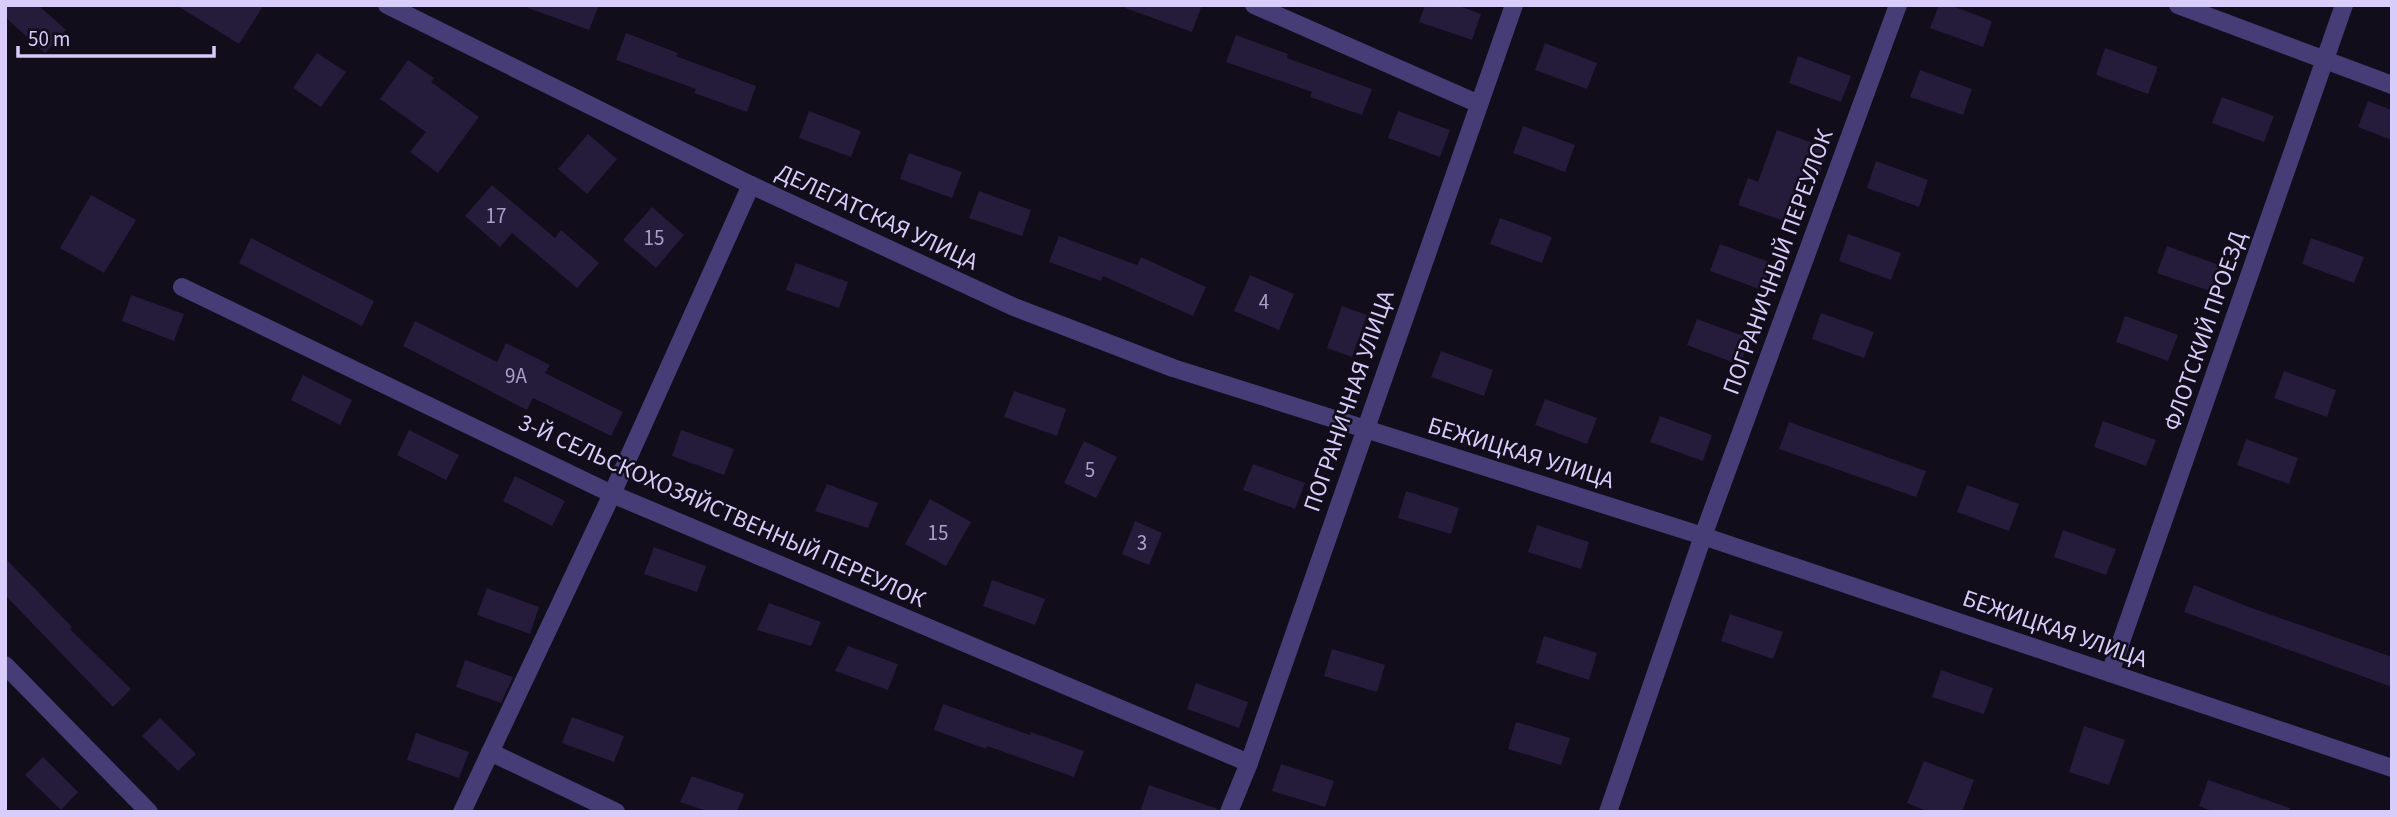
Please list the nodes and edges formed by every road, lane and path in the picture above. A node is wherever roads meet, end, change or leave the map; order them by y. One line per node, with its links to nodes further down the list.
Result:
1 (387, 5): 10 (street, ДЕЛЕГАТСКАЯ УЛИЦА)
2 (1254, 5): 9 (street)
3 (1514, 5): 9 (street, ПОГРАНИЧНАЯ УЛИЦА)
4 (1898, 5): 14 (street, ПОГРАНИЧНЫЙ ПЕРЕУЛОК)
5 (2178, 5): 7 (street)
6 (2344, 5): 7 (street, ФЛОТСКИЙ ПРОЕЗД)
7 (2326, 60): 8 (street); 16 (street, ФЛОТСКИЙ ПРОЕЗД)
8 (2392, 86)
9 (1479, 104): 12 (street, ПОГРАНИЧНАЯ УЛИЦА)
10 (751, 186): 12 (street, ДЕЛЕГАТСКАЯ УЛИЦА); 13 (street)
11 (183, 286): 13 (street, 3-Й СЕЛЬСКОХОЗЯЙСТВЕННЫЙ ПЕРЕУЛОК)
12 (1364, 430): 14 (street, БЕЖИЦКАЯ УЛИЦА); 18 (street, ПОГРАНИЧНАЯ УЛИЦА)
13 (612, 494): 17 (street); 18 (street, 3-Й СЕЛЬСКОХОЗЯЙСТВЕННЫЙ ПЕРЕУЛОК)
14 (1703, 536): 16 (street, БЕЖИЦКАЯ УЛИЦА); 24 (street)
15 (5, 665): 20 (street)
16 (2110, 673): 19 (street, БЕЖИЦКАЯ УЛИЦА)
17 (489, 752): 21 (street); 22 (street)
18 (1249, 763): 23 (street, ПОГРАНИЧНАЯ УЛИЦА)
19 (2392, 768)
20 (149, 812)
21 (462, 812)
22 (616, 812)
23 (1229, 812)
24 (1608, 812)

